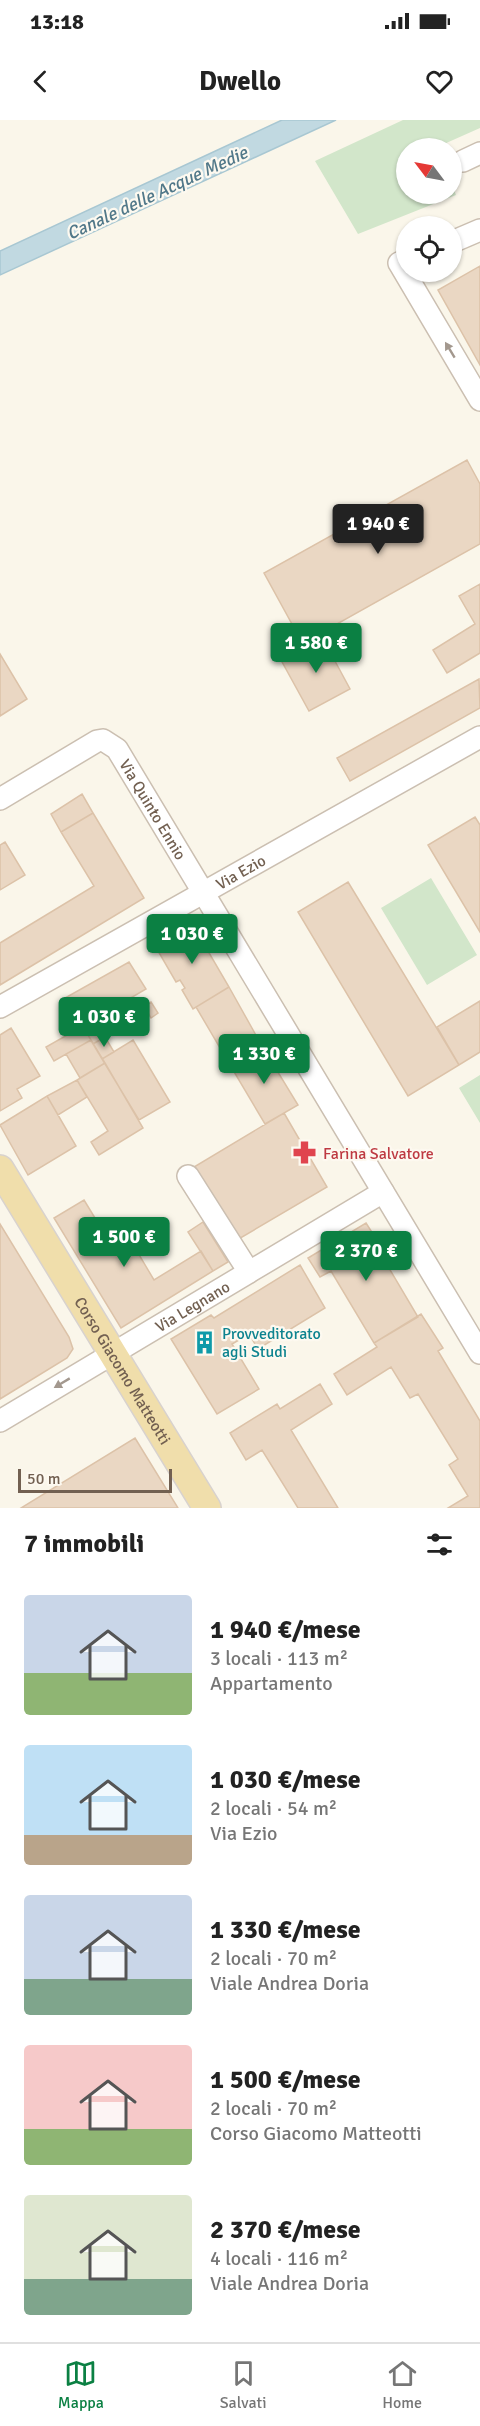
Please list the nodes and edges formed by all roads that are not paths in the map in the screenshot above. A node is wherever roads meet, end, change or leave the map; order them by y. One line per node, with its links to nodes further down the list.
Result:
1 (480, 230): 2 (street)
2 (462, 238)
3 (410, 282): 4 (street, one-way to 3)
4 (480, 400)
5 (480, 737): 7 (street, Via Ezio)
6 (0, 799): 7 (street, Via Quinto Ennio)
7 (205, 892): 8 (street, Via Ezio); 11 (street)
8 (0, 1007)
9 (1, 1174): 13 (main road, Corso Giacomo Matteotti)
10 (188, 1176): 12 (street)
11 (383, 1192): 12 (street, Via Legnano); 14 (street)
12 (249, 1272): 13 (street, Via Legnano)
13 (113, 1353): 15 (street, Via Legnano, one-way to 15); 16 (main road, Corso Giacomo Matteotti)
14 (480, 1353)
15 (0, 1421)
16 (207, 1508)

